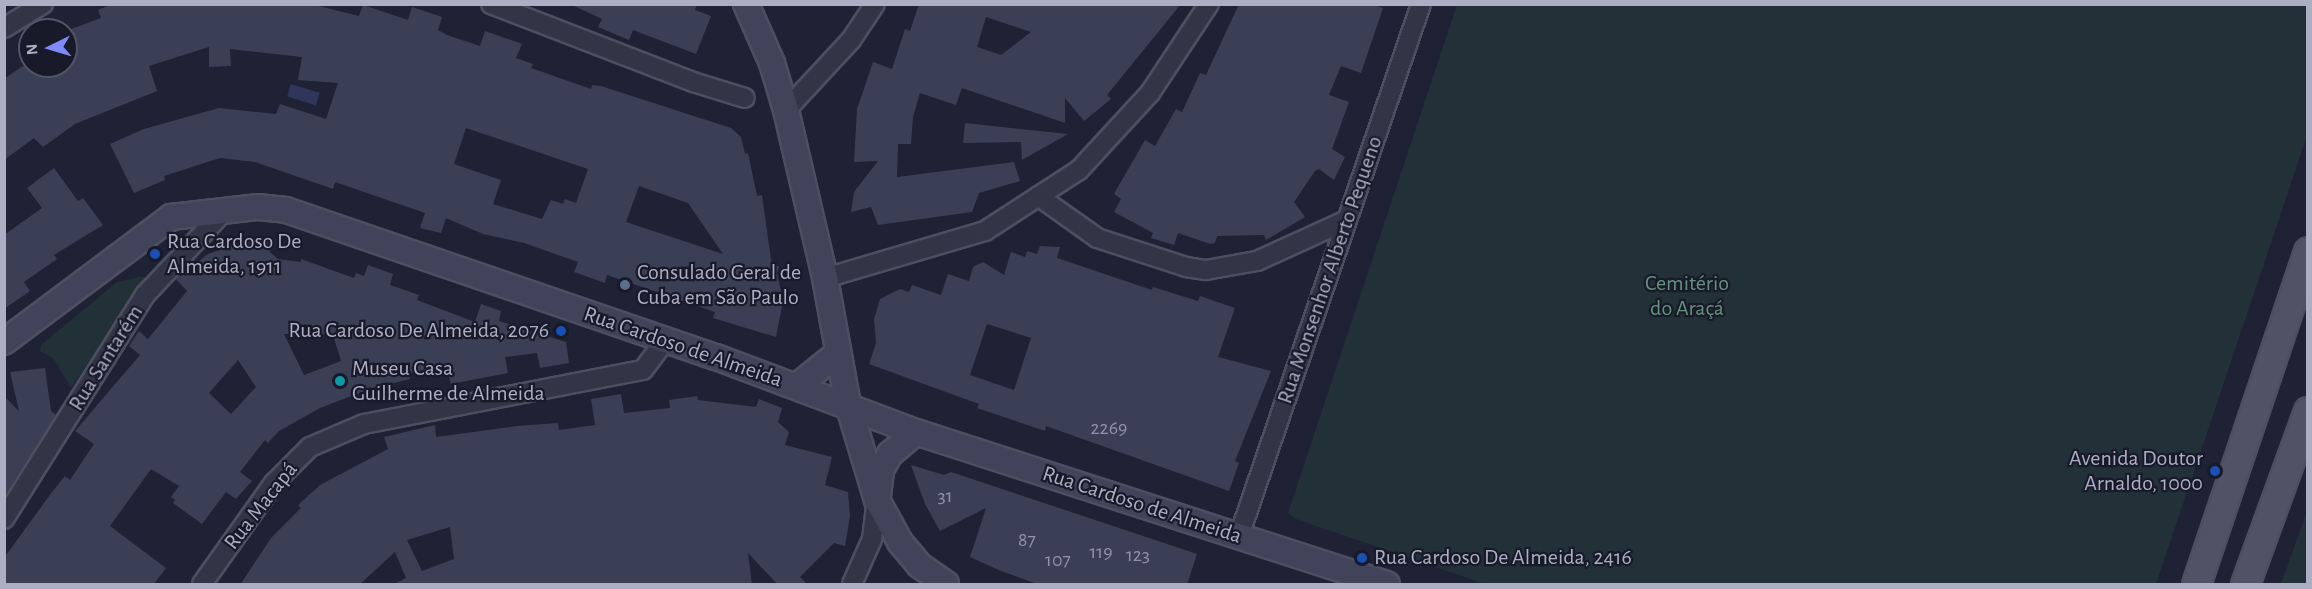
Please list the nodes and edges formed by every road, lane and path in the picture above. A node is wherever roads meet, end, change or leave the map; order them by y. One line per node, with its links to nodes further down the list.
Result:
1 (43, 4): 7 (street)
2 (746, 4): 9 (main road)
3 (875, 4): 9 (street)
4 (1209, 4): 10 (street)
5 (1421, 4): 12 (street, Rua Monsenhor Alberto Pequeno)
6 (490, 5): 8 (street)
7 (4, 28)
8 (745, 98)
9 (786, 110): 14 (main road)
10 (1038, 196): 12 (street); 14 (street)
11 (225, 210): 16 (main road, Rua Cardoso de Almeida); 17 (main road, Rua Cardoso de Almeida); 24 (street, Rua Santarém)
12 (1347, 220): 25 (street, Rua Monsenhor Alberto Pequeno)
13 (2307, 251): 15 (main road)
14 (825, 278): 18 (main road)
15 (2303, 280): 30 (main road)
16 (666, 340): 19 (main road, Rua Cardoso de Almeida); 26 (street, Rua Macapá)
17 (4, 342)
18 (838, 353): 19 (main road); 20 (main road)
19 (796, 387): 20 (main road, Rua Cardoso de Almeida)
20 (848, 404): 22 (main road, Rua Cardoso de Almeida); 23 (main road)
21 (2307, 411): 31 (main road)
22 (916, 432): 23 (main road); 25 (main road, Rua Cardoso de Almeida)
23 (877, 501): 27 (street); 28 (main road)
24 (4, 519)
25 (1239, 536): 29 (main road, Rua Cardoso de Almeida)
26 (202, 585)
27 (852, 585)
28 (946, 585)
29 (1387, 585)
30 (2196, 585)
31 (2245, 585)

